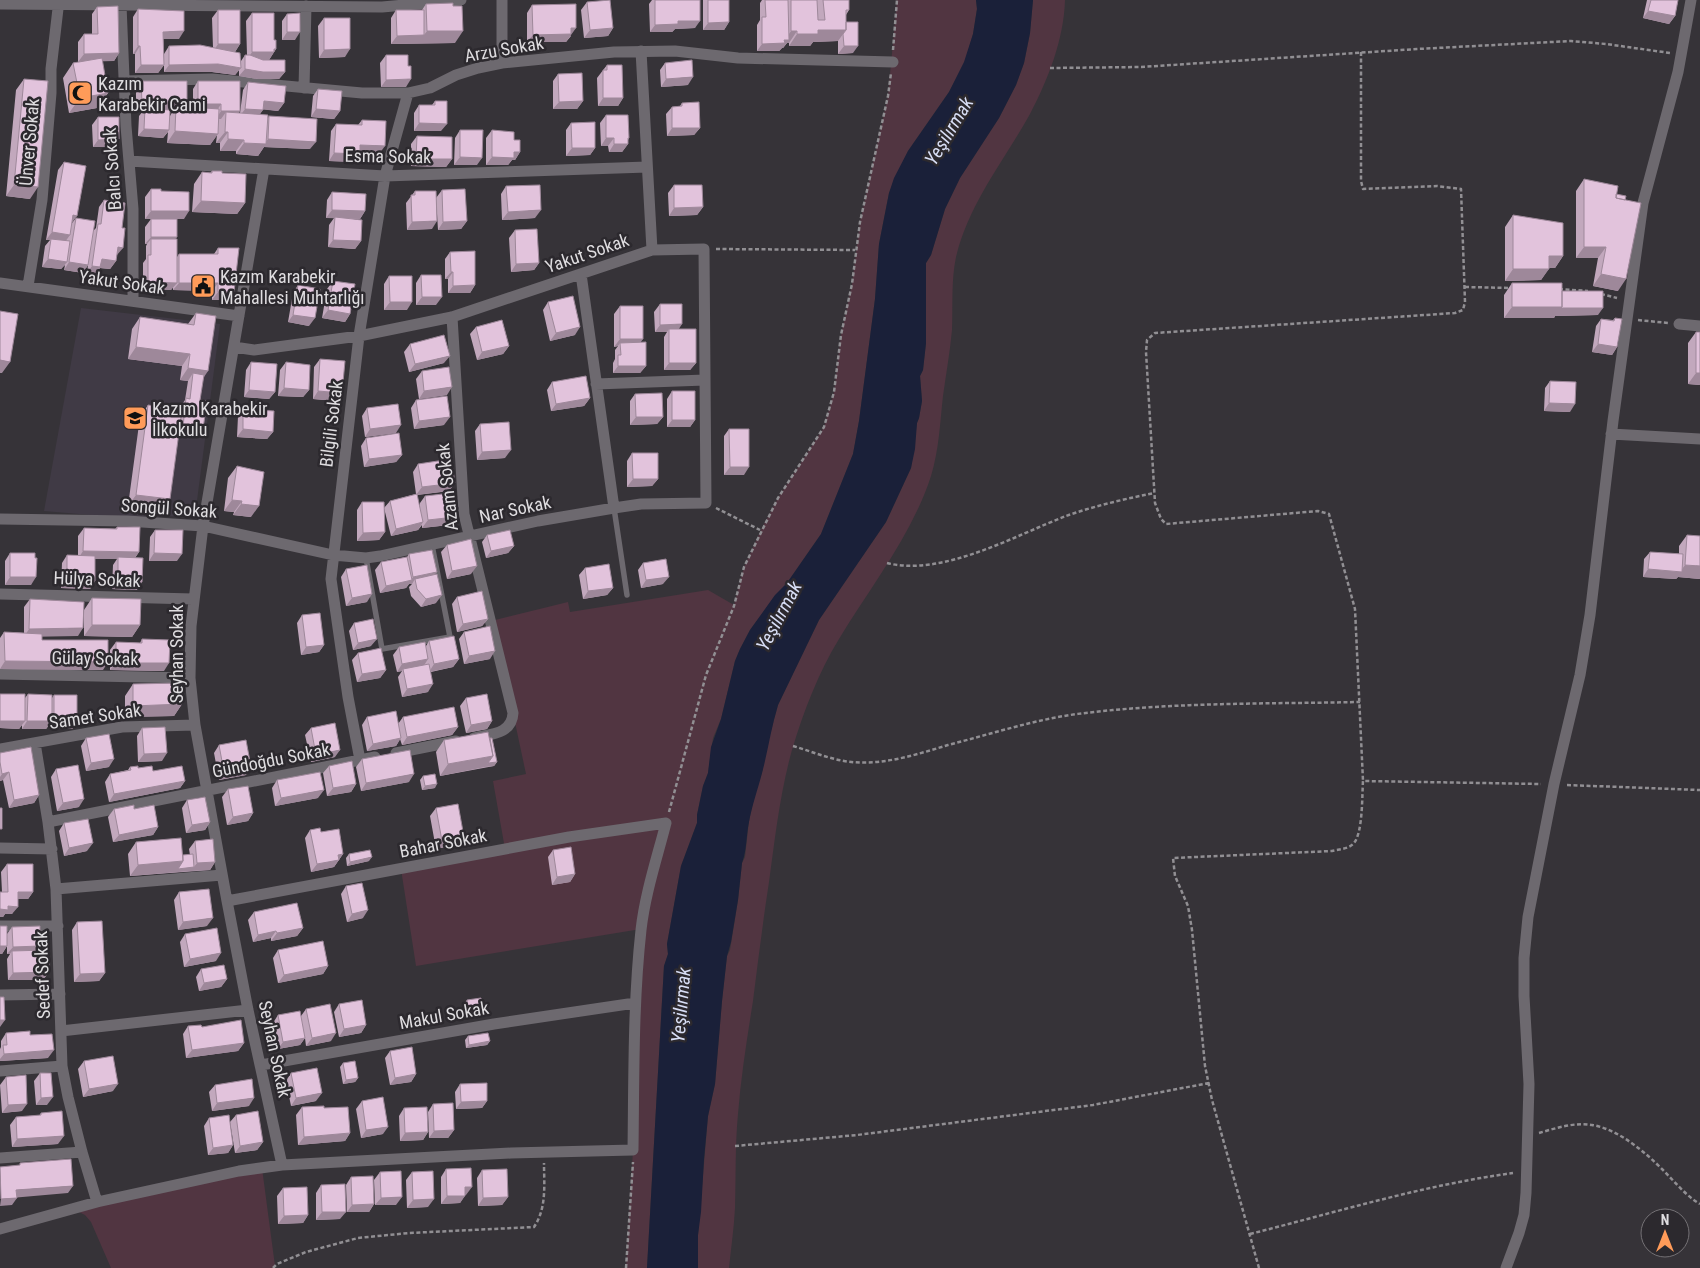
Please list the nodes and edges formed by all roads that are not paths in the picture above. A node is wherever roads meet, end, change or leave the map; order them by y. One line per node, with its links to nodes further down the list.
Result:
1 (461, 0): 7 (street)
2 (502, 0): 13 (street)
3 (1691, 0): 34 (street)
4 (59, 2): 8 (street); 9 (street); 24 (street, Ünver Sokak)
5 (136, 3): 6 (street); 9 (street)
6 (269, 3): 10 (street)
7 (382, 3): 10 (street)
8 (0, 4)
9 (122, 5): 14 (street, Balcı Sokak)
10 (306, 6): 15 (street)
11 (641, 51): 12 (street, Arzu Sokak); 13 (street, Arzu Sokak); 18 (street)
12 (893, 62)
13 (502, 63): 16 (street, Arzu Sokak)
14 (124, 81): 15 (street, Arzu Sokak); 17 (street, Balcı Sokak)
15 (304, 88): 16 (street, Arzu Sokak)
16 (408, 94): 20 (street, Bilgili Sokak)
17 (129, 161): 19 (street, Esma Sokak); 25 (street, Balcı Sokak)
18 (647, 167): 20 (street, Esma Sokak); 21 (street)
19 (264, 169): 20 (street, Esma Sokak); 26 (street, Seyhan Sokak)
20 (385, 176): 30 (street, Bilgili Sokak)
21 (652, 250): 22 (street, Yakut Sokak); 32 (street, Yakut Sokak)
22 (581, 274): 27 (street, Yakut Sokak); 33 (street)
23 (0, 283): 24 (street, Yakut Sokak)
24 (28, 286): 25 (street, Yakut Sokak)
25 (133, 301): 26 (street, Yakut Sokak)
26 (240, 316): 31 (street, Seyhan Sokak)
27 (452, 317): 30 (street, Yakut Sokak); 39 (street, Azam Sokak)
28 (1679, 324): 29 (street)
29 (1700, 326)
30 (359, 336): 31 (street, Yakut Sokak); 41 (street, Bilgili Sokak)
31 (234, 347): 38 (street, Seyhan Sokak)
32 (705, 380): 33 (street); 36 (street, Nar Sokak)
33 (596, 384): 36 (street)
34 (1611, 434): 35 (street); 75 (street)
35 (1700, 439)
36 (614, 508): 39 (street, Nar Sokak); 44 (lane)
37 (0, 519): 38 (street, Songül Sokak)
38 (204, 526): 41 (street, Songül Sokak); 45 (street, Seyhan Sokak)
39 (470, 536): 40 (street, Nar Sokak); 49 (street, Azam Sokak)
40 (432, 545): 42 (street, Nar Sokak); 42 (lane)
41 (333, 555): 42 (street, Nar Sokak); 52 (street, Bilgili Sokak)
42 (366, 558)
43 (0, 594): 45 (street, Hülya Sokak)
44 (627, 594)
45 (193, 599): 47 (street, Seyhan Sokak)
46 (0, 674): 47 (street, Gülay Sokak)
47 (190, 678): 48 (street, Seyhan Sokak)
48 (195, 725): 50 (street, Samet Sokak); 53 (street, Seyhan Sokak)
49 (501, 732): 52 (street, Gündoğdu Sokak)
50 (35, 743): 51 (street, Samet Sokak); 54 (street, Sedef Sokak)
51 (0, 749)
52 (360, 760): 53 (street, Gündoğdu Sokak)
53 (207, 791): 54 (street, Gündoğdu Sokak); 57 (street, Seyhan Sokak)
54 (48, 822): 56 (street, Sedef Sokak)
55 (0, 848): 56 (street)
56 (52, 849): 58 (street, Sedef Sokak)
57 (222, 875): 58 (street); 59 (street, Seyhan Sokak)
58 (56, 889): 61 (street, Sedef Sokak)
59 (227, 901): 64 (street, Bahar Sokak); 65 (street, Seyhan Sokak)
60 (0, 926): 61 (street)
61 (58, 926): 62 (street, Sedef Sokak)
62 (60, 994): 63 (street); 66 (street, Sedef Sokak)
63 (0, 995)
64 (635, 1003): 67 (street, Makul Sokak); 72 (street)
65 (248, 1010): 66 (street); 67 (street, Seyhan Sokak)
66 (61, 1031): 68 (street, Sedef Sokak)
67 (261, 1065): 72 (street, Seyhan Sokak)
68 (62, 1066): 69 (street); 70 (street, Sedef Sokak)
69 (0, 1071)
70 (82, 1152): 71 (street); 73 (street, Sedef Sokak)
71 (0, 1158)
72 (282, 1166): 73 (street)
73 (97, 1202): 74 (street)
74 (0, 1229)
75 (1506, 1268)

